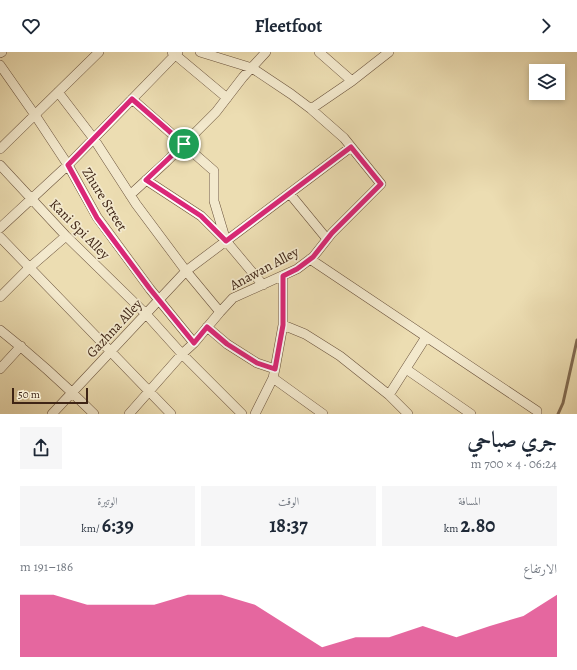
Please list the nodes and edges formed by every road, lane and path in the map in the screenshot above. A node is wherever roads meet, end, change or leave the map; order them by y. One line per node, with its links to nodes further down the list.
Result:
1 (99, 52): 10 (street)
2 (200, 52): 8 (street)
3 (266, 52): 8 (street)
4 (319, 52): 9 (street)
5 (389, 52): 9 (street)
6 (175, 53): 11 (street); 12 (street)
7 (0, 66): 14 (street, Zhure Street)
8 (252, 68): 11 (street); 13 (street)
9 (352, 81): 13 (street)
10 (58, 92): 14 (street); 15 (street)
11 (227, 98): 16 (street)
12 (132, 99): 15 (street); 16 (street)
13 (311, 109): 17 (street)
14 (35, 115): 18 (street); 19 (street, Zhure Street)
15 (94, 139): 19 (street); 23 (street)
16 (184, 144): 21 (street); 29 (street)
17 (351, 147): 22 (street, Gazhna Alley); 28 (street, Anawan Alley)
18 (0, 149)
19 (68, 165): 24 (street); 36 (street, Zhure Street)
20 (0, 166): 24 (street, Kani Spi Alley)
21 (146, 180): 23 (street); 29 (street)
22 (290, 194): 28 (street); 29 (street, Gazhna Alley)
23 (130, 195): 32 (street)
24 (31, 199): 25 (street); 26 (street, Kani Spi Alley)
25 (0, 228)
26 (66, 236): 31 (street); 38 (street, Kani Spi Alley)
27 (0, 237): 31 (street)
28 (327, 239): 30 (street, Anawan Alley)
29 (226, 241): 32 (street, Gazhna Alley); 34 (street)
30 (310, 259): 33 (street, Anawan Alley); 42 (street)
31 (29, 268): 35 (street); 45 (street)
32 (186, 271): 36 (street, Gazhna Alley); 37 (street)
33 (283, 276): 34 (street, Anawan Alley); 39 (street)
34 (263, 285): 37 (street, Anawan Alley)
35 (0, 297)
36 (159, 300): 38 (street, Gazhna Alley); 43 (street, Zhure Street)
37 (220, 312): 40 (street, Anawan Alley)
38 (146, 314): 45 (street, Gazhna Alley); 46 (street, Kani Spi Alley)
39 (283, 325): 49 (street); 52 (street)
40 (207, 327): 43 (street, Anawan Alley); 49 (street)
41 (0, 330): 44 (street)
42 (426, 337): 48 (street); 53 (street)
43 (194, 343): 46 (street, Anawan Alley)
44 (21, 346): 47 (street); 51 (street)
45 (111, 352): 50 (street); 51 (street, Gazhna Alley)
46 (182, 354): 50 (street, Anawan Alley); 58 (street, Kani Spi Alley)
47 (0, 369)
48 (406, 369): 52 (street); 62 (street)
49 (274, 374): 59 (street); 60 (street)
50 (149, 391): 56 (street, Anawan Alley); 57 (street)
51 (72, 392): 54 (street, Gazhna Alley); 55 (street)
52 (390, 395): 61 (street)
53 (535, 411)
54 (52, 414)
55 (94, 414)
56 (129, 414)
57 (171, 414)
58 (242, 414)
59 (255, 414)
60 (323, 414)
61 (408, 414)
62 (471, 414)

